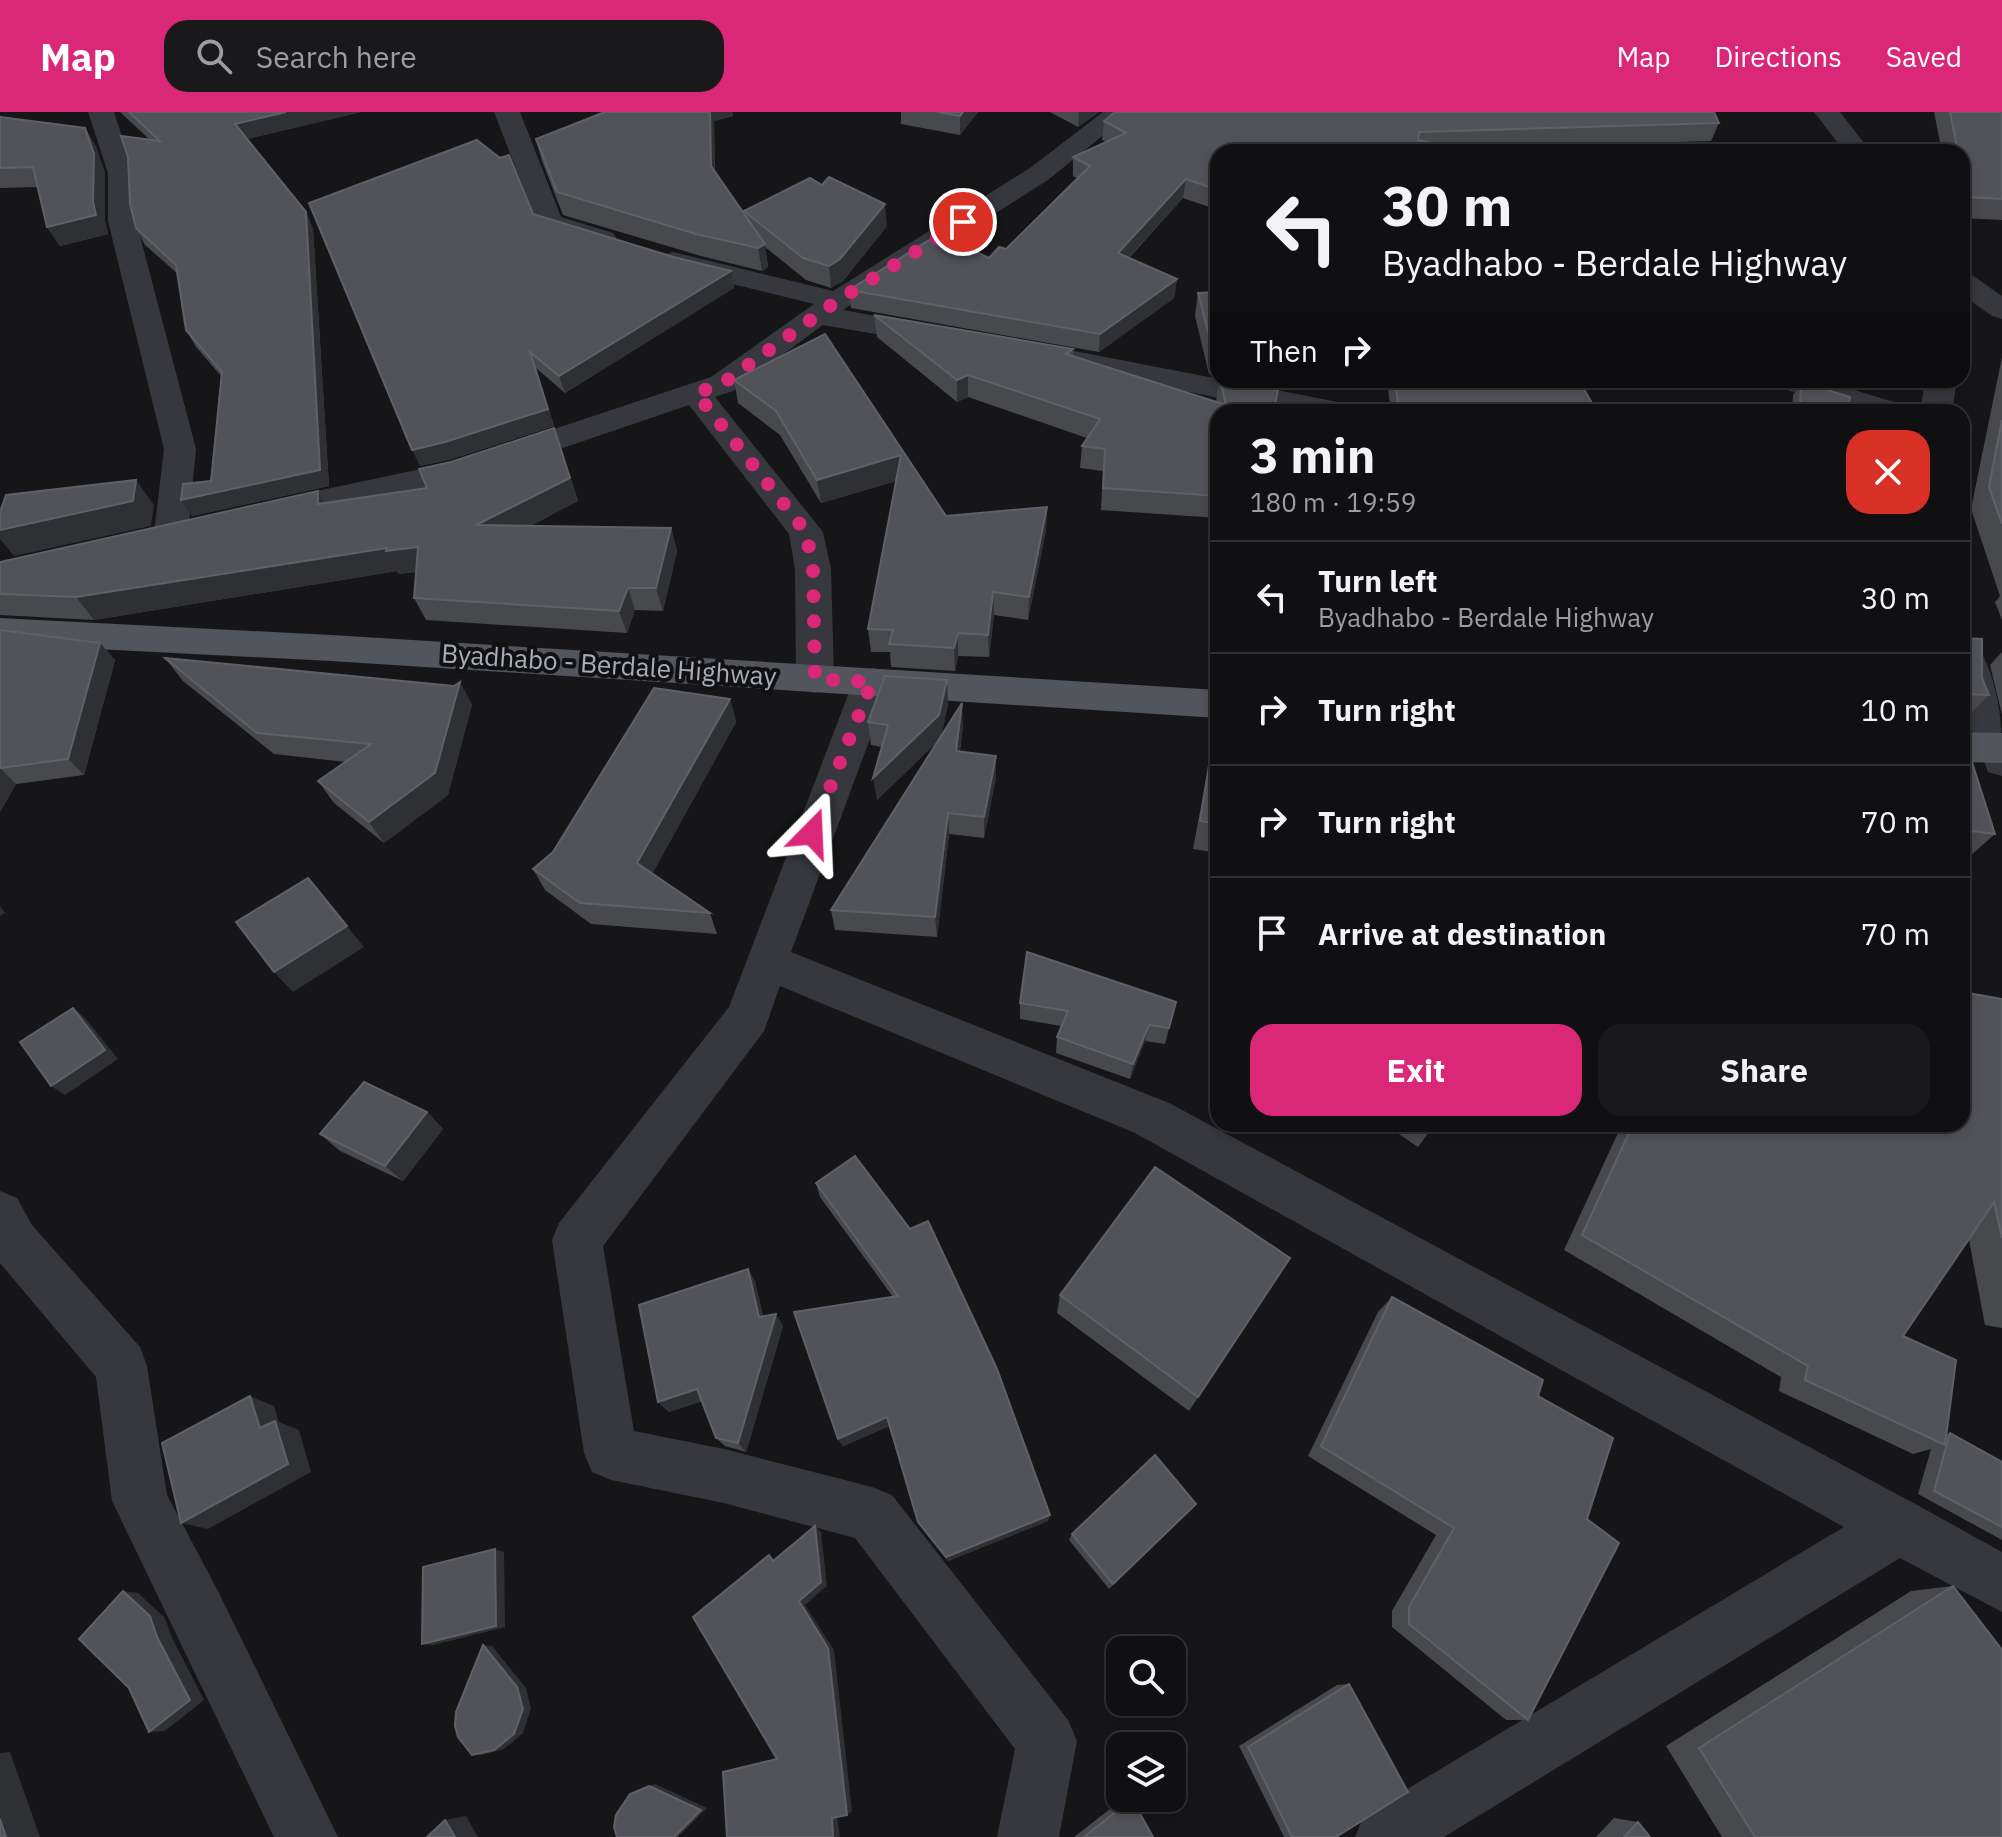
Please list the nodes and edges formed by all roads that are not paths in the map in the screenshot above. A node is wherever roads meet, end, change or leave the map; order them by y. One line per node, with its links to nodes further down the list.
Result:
1 (101, 112): 14 (street)
2 (507, 112): 7 (street)
3 (1119, 112): 7 (street)
4 (1827, 112): 5 (street)
5 (1852, 144)
6 (1970, 287): 8 (street)
7 (828, 308): 9 (street); 14 (street)
8 (2002, 310)
9 (958, 339)
10 (1004, 347): 11 (street)
11 (1210, 387)
12 (1215, 388): 15 (street)
13 (1814, 388): 16 (street)
14 (696, 393): 19 (street)
15 (1297, 404)
16 (1867, 404)
17 (0, 631): 19 (main road, Byadhabo - Berdale Highway)
18 (1970, 677): 22 (street)
19 (815, 679): 20 (main road, Byadhabo - Berdale Highway)
20 (872, 682): 21 (main road, Byadhabo - Berdale Highway); 23 (street)
21 (1210, 703)
22 (1991, 751)
23 (766, 961): 25 (street); 28 (street)
24 (0, 1215): 27 (street)
25 (1899, 1526): 26 (street); 29 (street)
26 (2002, 1583)
27 (307, 1837)
28 (1028, 1837)
29 (1386, 1837)

